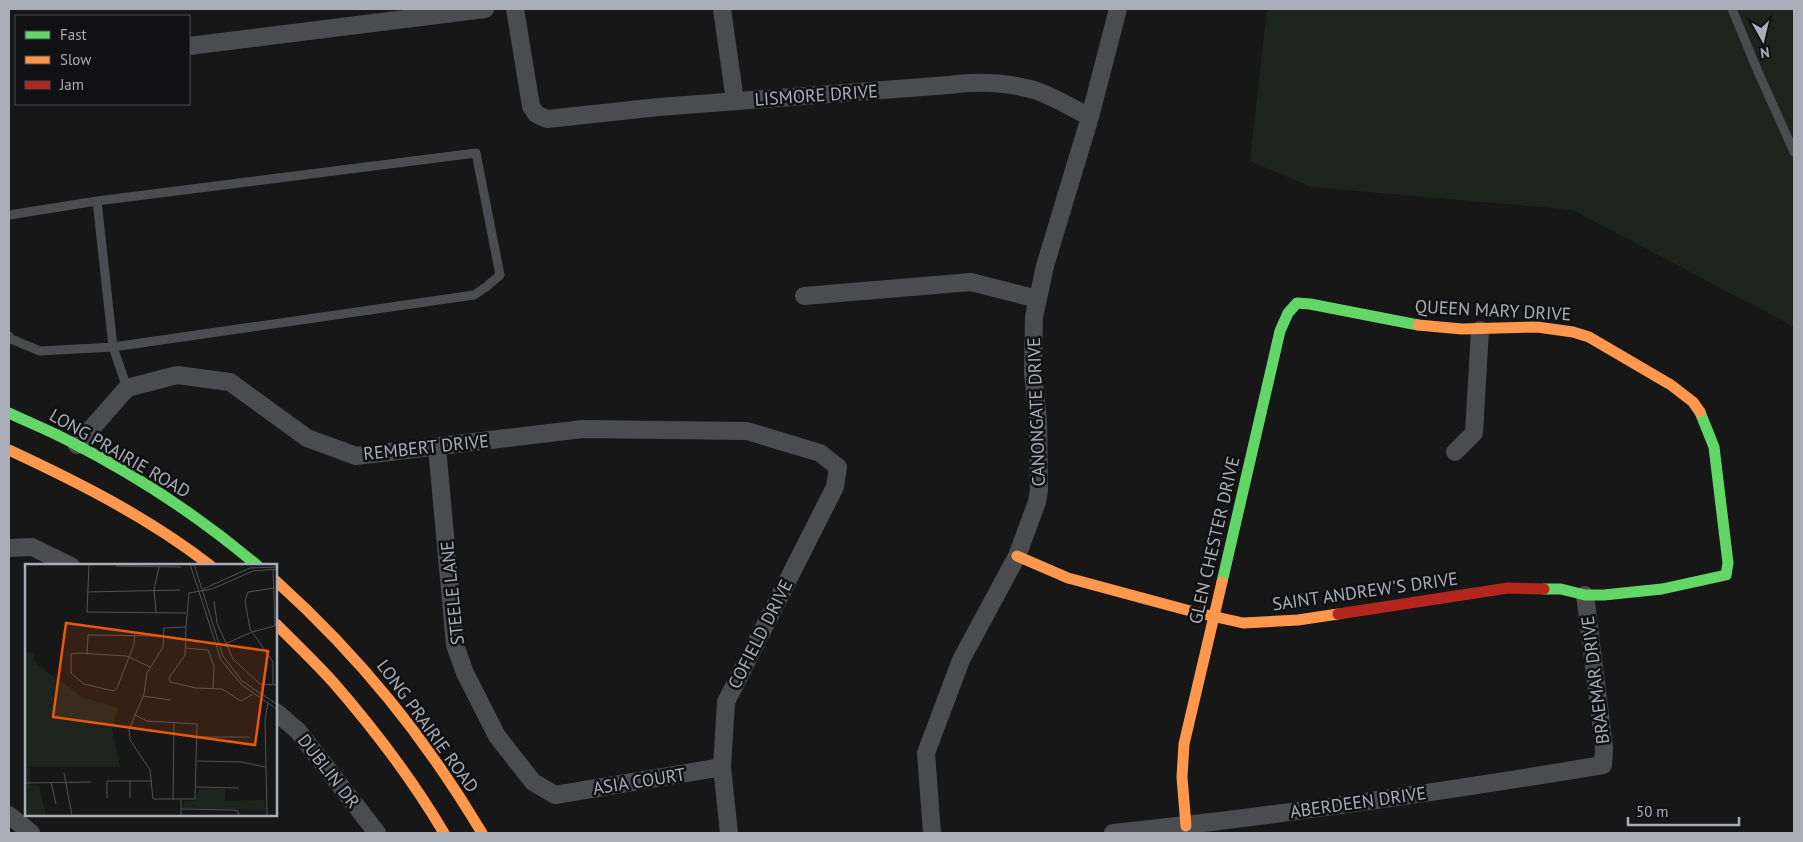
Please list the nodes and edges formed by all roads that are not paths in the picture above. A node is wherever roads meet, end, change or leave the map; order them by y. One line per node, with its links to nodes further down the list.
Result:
1 (485, 9): 6 (street)
2 (515, 9): 7 (street, LISMORE DRIVE)
3 (722, 9): 7 (street)
4 (1118, 9): 8 (street, CANONGATE DRIVE)
5 (1732, 9): 9 (lane)
6 (190, 46)
7 (735, 101): 8 (street, LISMORE DRIVE)
8 (1090, 117): 13 (street, CANONGATE DRIVE)
9 (1794, 152)
10 (97, 200): 11 (lane); 17 (lane); 17 (lane)
11 (9, 215)
12 (804, 296): 13 (street)
13 (1038, 299): 26 (street, CANONGATE DRIVE)
14 (1334, 308): 15 (street, QUEEN MARY DRIVE); 33 (street, GLEN CHESTER DRIVE)
15 (1480, 330): 23 (street); 30 (street, QUEEN MARY DRIVE)
16 (9, 336): 17 (lane)
17 (113, 347): 18 (lane)
18 (127, 388): 20 (street); 21 (street, REMBERT DRIVE)
19 (9, 413): 20 (street, LONG PRAIRIE ROAD)
20 (77, 445): 29 (street, LONG PRAIRIE ROAD)
21 (437, 447): 24 (street, REMBERT DRIVE); 38 (street, STEELE LANE)
22 (9, 450): 28 (street)
23 (1455, 452)
24 (820, 453): 37 (street, COFIELD DRIVE)
25 (9, 548): 27 (street)
26 (1017, 556): 33 (street, SAINT ANDREW'S DRIVE); 46 (street, CANONGATE DRIVE)
27 (67, 564)
28 (209, 564)
29 (255, 564)
30 (1726, 575): 32 (street, SAINT ANDREW'S DRIVE)
31 (278, 583): 44 (street, LONG PRAIRIE ROAD)
32 (1585, 595): 33 (street, SAINT ANDREW'S DRIVE); 36 (street, BRAEMAR DRIVE)
33 (1215, 617): 40 (street, GLEN CHESTER DRIVE)
34 (278, 626): 43 (street)
35 (278, 714): 42 (street, DUBLIN DR)
36 (1603, 765): 40 (street, ABERDEEN DRIVE)
37 (722, 767): 38 (street, ASIA COURT); 45 (street, COFIELD DRIVE)
38 (555, 795)
39 (9, 815): 41 (street)
40 (1186, 826): 47 (street, ABERDEEN DRIVE)
41 (31, 833)
42 (377, 833)
43 (444, 833)
44 (482, 833)
45 (729, 833)
46 (932, 833)
47 (1113, 833)

